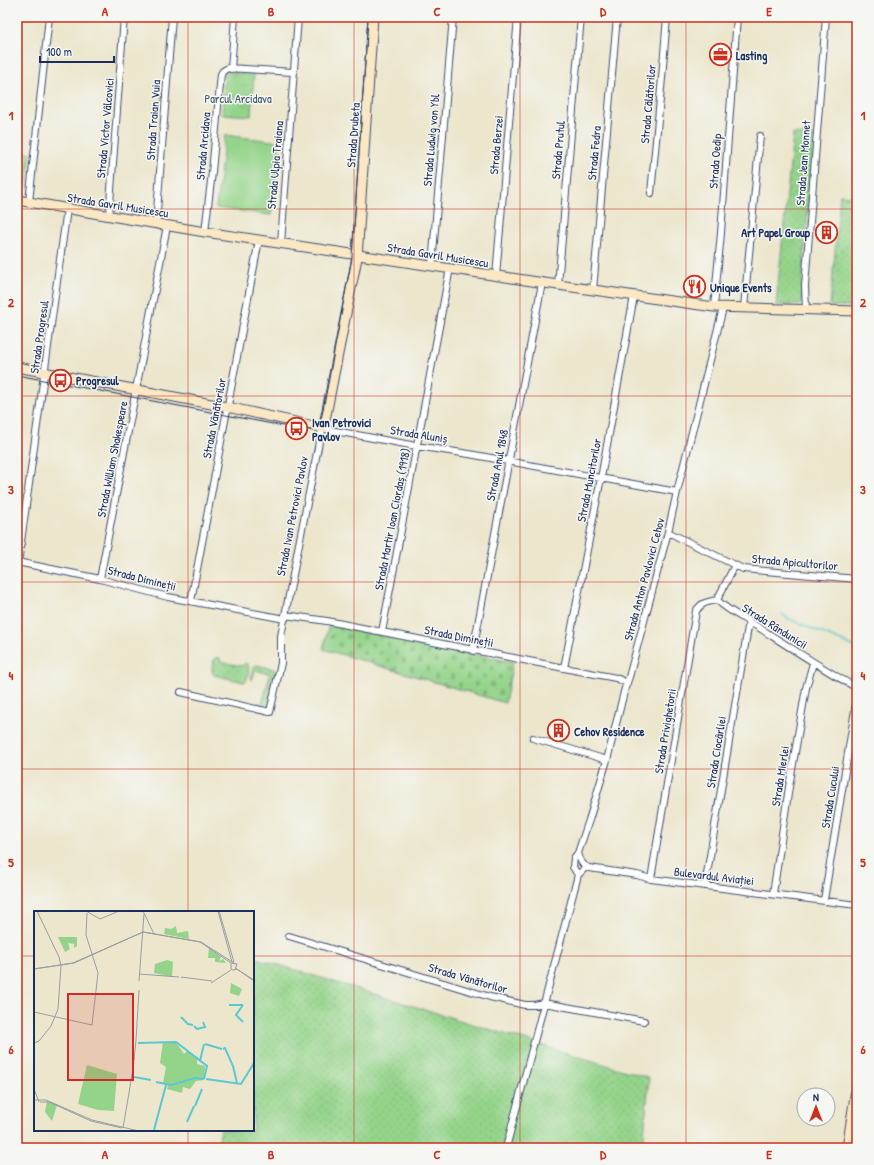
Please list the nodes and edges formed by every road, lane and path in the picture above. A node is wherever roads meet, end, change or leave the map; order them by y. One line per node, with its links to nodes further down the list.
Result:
1 (49, 17): 19 (street)
2 (124, 17): 21 (street, Strada Victor Vâlcovici)
3 (172, 17): 22 (street, Strada Traian Vuia)
4 (235, 17): 14 (street)
5 (298, 17): 15 (street, Strada Ulpia Traiana)
6 (373, 17): 27 (street, Strada Drubeta)
7 (453, 17): 28 (street, Strada Ludwig von Ybl)
8 (518, 17): 30 (street, Strada Berzei)
9 (581, 17): 32 (street, Strada Prutul)
10 (617, 17): 33 (street, Strada Fedra)
11 (667, 17): 17 (street, Strada Călătorilor)
12 (737, 17): 35 (street, Strada Oedip)
13 (826, 17): 37 (street, Strada Jean Monnet)
14 (231, 69): 15 (street); 24 (street, Strada Arcidava)
15 (293, 72): 26 (street, Strada Ulpia Traiana)
16 (760, 136): 36 (street)
17 (650, 193)
18 (17, 200): 19 (street, Strada Gavril Musicescu)
19 (29, 202): 20 (street, Strada Gavril Musicescu)
20 (67, 209): 21 (street, Strada Gavril Musicescu); 40 (street, Strada Progresul)
21 (109, 216): 22 (street, Strada Gavril Musicescu)
22 (156, 224): 23 (street, Strada Gavril Musicescu)
23 (167, 226): 24 (street, Strada Gavril Musicescu); 41 (street, Strada William Shakespeare)
24 (205, 232): 25 (street, Strada Gavril Musicescu)
25 (259, 240): 26 (street, Strada Gavril Musicescu); 42 (street, Strada Vânătorilor)
26 (281, 243): 27 (street, Strada Gavril Musicescu)
27 (357, 255): 28 (street, Strada Gavril Musicescu); 43 (street, Strada Ivan Petrovici Pavlov)
28 (432, 265): 29 (street, Strada Gavril Musicescu)
29 (450, 268): 30 (street, Strada Gavril Musicescu); 44 (street, Strada Martir Ioan Ciordaș (1918))
30 (496, 276): 31 (street, Strada Gavril Musicescu)
31 (542, 282): 32 (street, Strada Gavril Musicescu); 45 (street, Strada Anul 1848)
32 (558, 285): 33 (street, Strada Gavril Musicescu)
33 (593, 290): 34 (street, Strada Gavril Musicescu)
34 (634, 296): 35 (street, Strada Gavril Musicescu); 46 (street, Strada Muncitorilor)
35 (718, 308): 36 (street, Strada Gavril Musicescu); 47 (street, Strada Anton Pavlovici Cehov)
36 (744, 308): 37 (street, Strada Gavril Musicescu)
37 (806, 310): 38 (street, Strada Gavril Musicescu)
38 (857, 311)
39 (17, 367): 40 (street, Strada Aluniș)
40 (45, 373): 41 (street, Strada Aluniș); 49 (street, Strada Progresul)
41 (136, 389): 42 (street, Strada Aluniș); 52 (street, Strada William Shakespeare)
42 (227, 407): 43 (street, Strada Aluniș); 54 (street, Strada Vânătorilor)
43 (322, 428): 44 (street, Strada Aluniș); 55 (street, Strada Ivan Petrovici Pavlov)
44 (416, 446): 45 (street, Strada Aluniș); 57 (street, Strada Martir Ioan Ciordaș (1918))
45 (508, 461): 46 (street, Strada Aluniș); 58 (street, Strada Anul 1848)
46 (601, 478): 47 (street, Strada Aluniș); 60 (street, Strada Muncitorilor)
47 (677, 492): 48 (street, Strada Anton Pavlovici Cehov)
48 (668, 532): 50 (street, Strada Apicultorilor); 61 (street, Strada Anton Pavlovici Cehov)
49 (18, 562): 52 (street, Strada Dimineții)
50 (735, 565): 51 (street, Strada Apicultorilor); 53 (street)
51 (857, 578)
52 (100, 579): 54 (street, Strada Dimineții)
53 (717, 600): 56 (street, Strada Rândunicii); 70 (street, Strada Privighetorii)
54 (191, 601): 55 (street, Strada Dimineții)
55 (285, 617): 57 (street, Strada Dimineții); 63 (street, Strada Ivan Petrovici Pavlov)
56 (749, 621): 59 (street, Strada Rândunicii); 71 (street, Strada Ciocârliei)
57 (382, 632): 58 (street, Strada Dimineții)
58 (473, 651): 60 (street, Strada Dimineții)
59 (813, 663): 62 (street, Strada Rândunicii); 72 (street, Strada Mierlei)
60 (564, 668): 61 (street, Strada Dimineții)
61 (627, 683): 66 (street, Strada Anton Pavlovici Cehov)
62 (857, 688)
63 (181, 692)
64 (857, 698): 73 (street, Strada Cucului)
65 (532, 738): 66 (street)
66 (607, 760): 67 (street, Strada Anton Pavlovici Cehov)
67 (578, 853): 68 (street); 69 (street, Strada Anton Pavlovici Cehov)
68 (586, 867): 69 (street); 70 (street, Bulevardul Aviației)
69 (578, 875): 76 (street)
70 (651, 879): 71 (street, Bulevardul Aviației)
71 (706, 886): 72 (street, Bulevardul Aviației)
72 (773, 894): 73 (street, Bulevardul Aviației)
73 (824, 900): 74 (street, Bulevardul Aviației)
74 (857, 905)
75 (289, 936): 76 (street, Strada Vânătorilor)
76 (544, 1003): 77 (street, Strada Vânătorilor); 80 (street)
77 (644, 1021)
78 (857, 1083): 81 (street)
79 (857, 1117): 82 (street)
80 (506, 1148)
81 (847, 1148)
82 (852, 1148)

